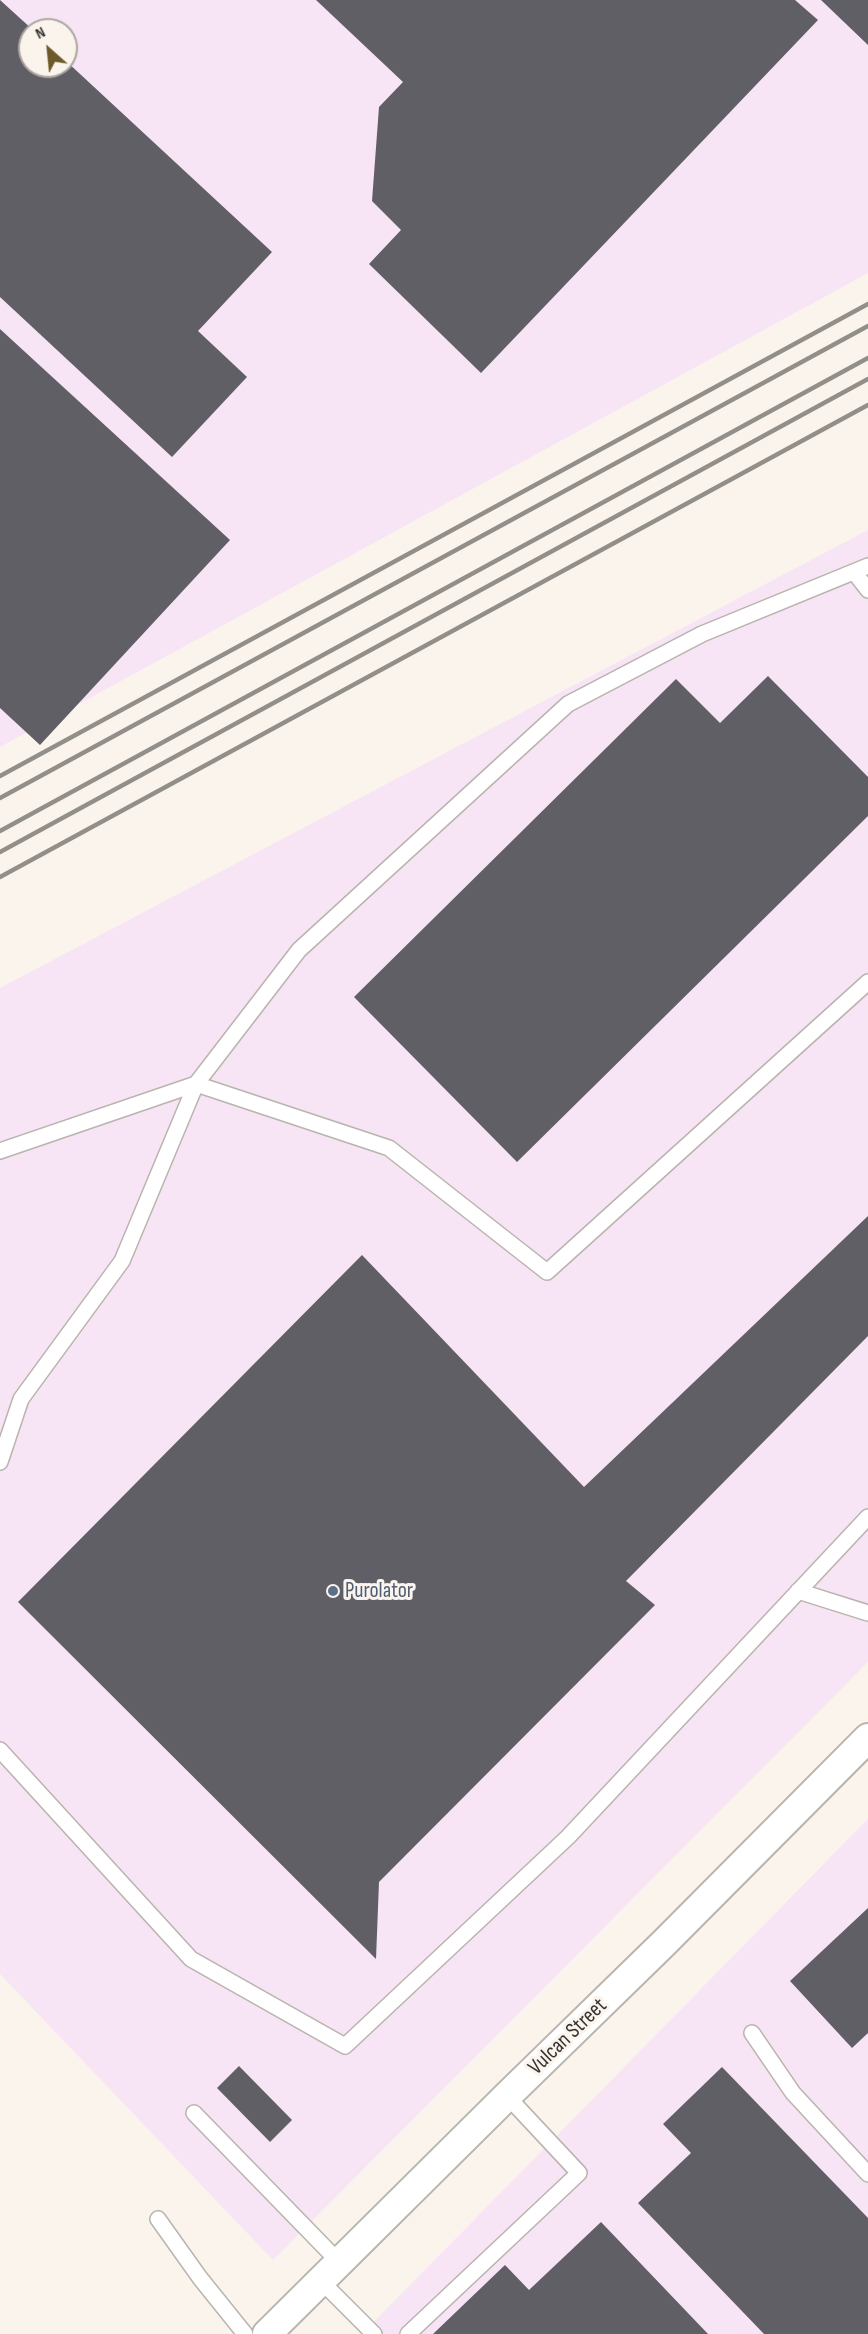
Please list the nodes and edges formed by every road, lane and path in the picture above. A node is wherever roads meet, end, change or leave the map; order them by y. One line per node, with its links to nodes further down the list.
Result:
1 (861, 569): 2 (lane); 4 (lane)
2 (868, 590)
3 (868, 982): 4 (lane)
4 (196, 1084): 5 (lane); 6 (lane)
5 (0, 1151)
6 (0, 1461)
7 (868, 1517): 8 (lane)
8 (798, 1591): 9 (lane); 11 (lane)
9 (868, 1614)
10 (868, 1738): 13 (street, Vulcan Street)
11 (0, 1750)
12 (752, 2033): 15 (lane)
13 (507, 2096): 17 (street, Vulcan Street); 21 (lane)
14 (194, 2113): 17 (lane)
15 (868, 2174)
16 (158, 2219): 18 (lane)
17 (330, 2272): 19 (street, Vulcan Street); 20 (lane)
18 (245, 2334)
19 (267, 2334)
20 (374, 2334)
21 (408, 2334)

